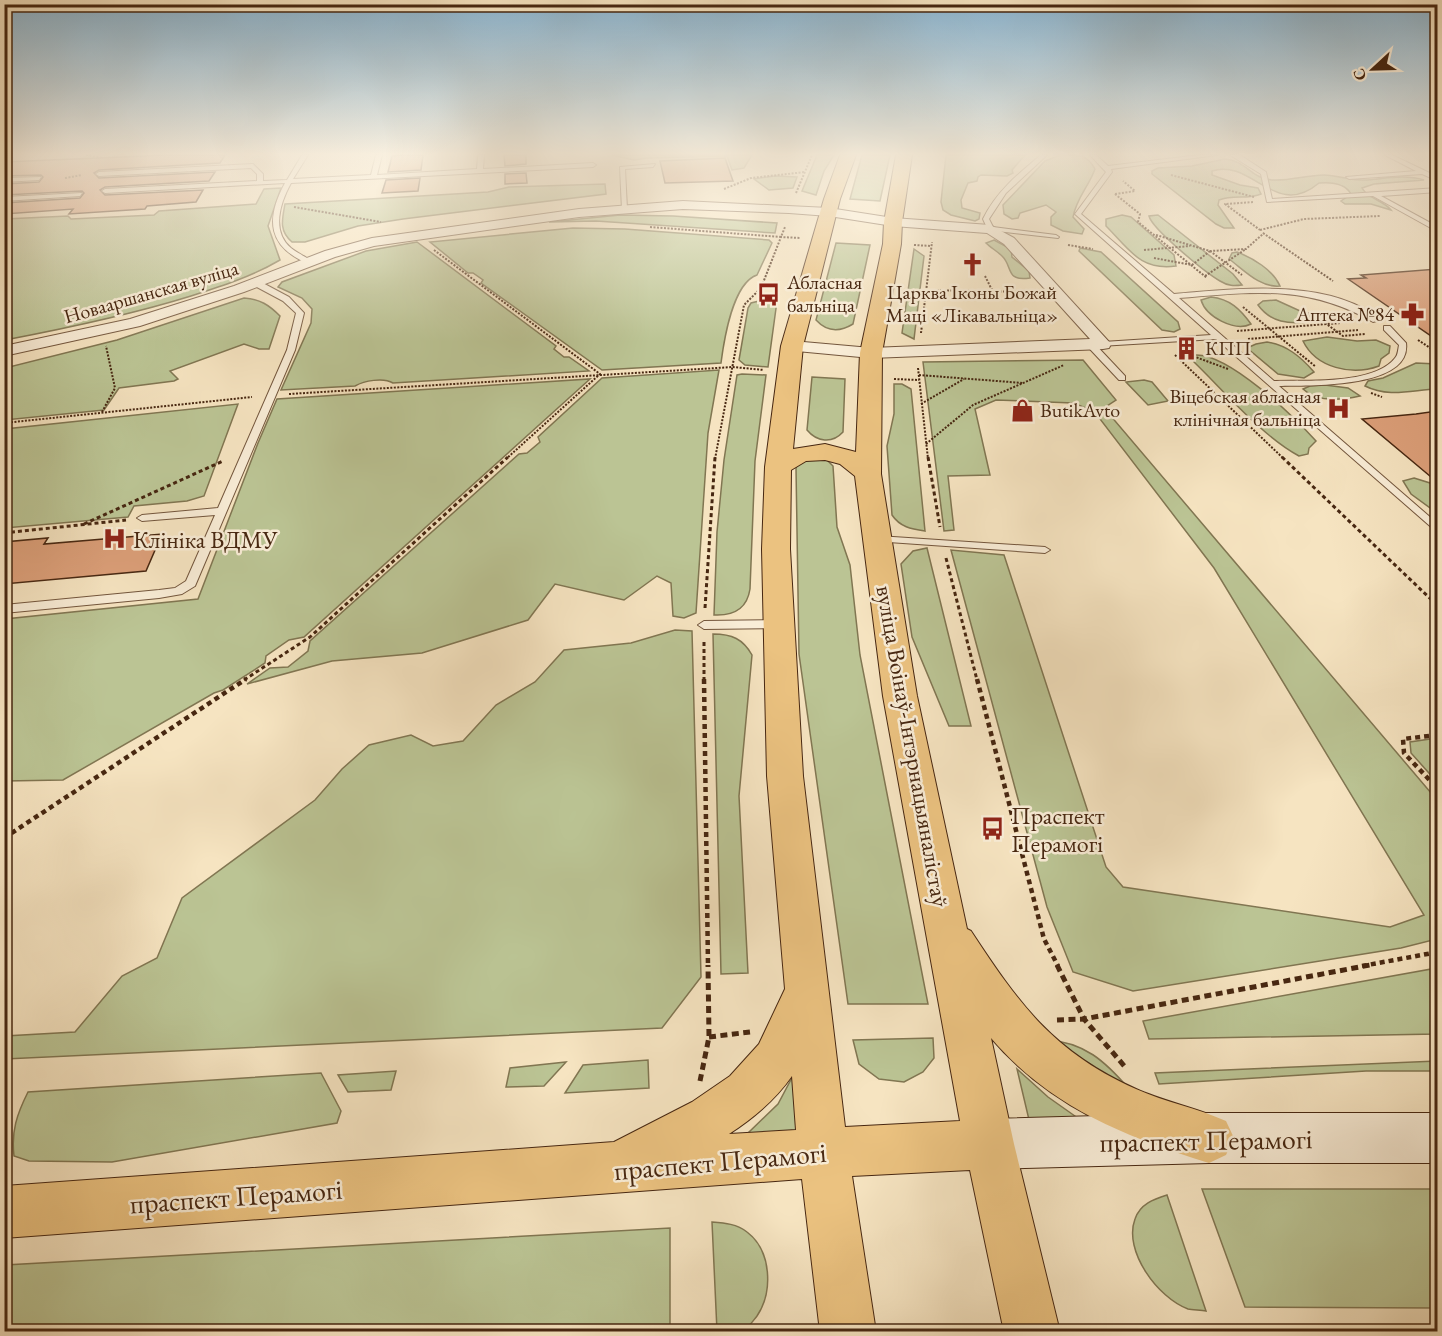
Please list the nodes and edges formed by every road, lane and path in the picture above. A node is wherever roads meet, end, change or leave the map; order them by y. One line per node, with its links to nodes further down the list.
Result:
1 (276, 217): 30 (lane)
2 (358, 217): 13 (path)
3 (549, 217): 30 (street, Новааршанская вуліца)
4 (827, 217): 48 (main road)
5 (832, 217): 12 (street, Новааршанская вуліца)
6 (894, 217): 12 (main road, вуліца Воінаў-Інтэрнацыяналістаў)
7 (987, 217): 15 (lane)
8 (1082, 217): 29 (lane)
9 (1243, 217): 17 (path)
10 (1357, 217): 17 (path)
11 (1414, 217): 16 (lane)
12 (893, 222): 15 (street, Новааршанская вуліца); 51 (main road, вуліца Воінаў-Інтэрнацыяналістаў)
13 (391, 223)
14 (785, 226): 19 (path)
15 (990, 230): 20 (lane); 47 (street)
16 (1437, 230)
17 (1262, 232): 27 (path); 35 (path)
18 (1154, 234): 25 (path)
19 (782, 237): 21 (path); 54 (path)
20 (1056, 237)
21 (802, 238)
22 (933, 238): 24 (path)
23 (913, 245): 24 (path)
24 (931, 246): 36 (path)
25 (1195, 246): 28 (path); 29 (path)
26 (430, 248): 56 (path)
27 (1246, 249): 28 (path); 33 (path)
28 (1210, 251): 31 (path)
29 (1119, 252): 38 (lane)
30 (309, 262): 34 (street, Новааршанская вуліца)
31 (1192, 265)
32 (985, 276): 37 (path)
33 (1205, 276)
34 (256, 283): 50 (street, Новааршанская вуліца); 64 (lane)
35 (1340, 286)
36 (926, 290): 37 (path); 46 (path)
37 (992, 290): 39 (path)
38 (1171, 297): 40 (lane); 44 (lane)
39 (1032, 298)
40 (1376, 320)
41 (1326, 324): 44 (path)
42 (1387, 328): 62 (lane)
43 (1361, 330): 44 (path)
44 (1216, 337): 47 (lane); 62 (lane)
45 (104, 340): 68 (path)
46 (920, 341)
47 (1097, 345): 51 (street); 58 (lane)
48 (792, 346): 51 (street); 70 (main road)
49 (1168, 348): 84 (path)
50 (4, 351)
51 (871, 353): 71 (main road, вуліца Воінаў-Інтэрнацыяналістаў)
52 (918, 360): 57 (path)
53 (1073, 362): 61 (path)
54 (733, 367): 55 (path); 56 (path); 87 (path)
55 (768, 371)
56 (600, 374): 64 (path); 90 (path)
57 (919, 378): 59 (path); 60 (path); 66 (path)
58 (1122, 378)
59 (894, 379)
60 (964, 379): 61 (path); 66 (path)
61 (1023, 383): 72 (path)
62 (1270, 384): 79 (lane)
63 (256, 388): 65 (path)
64 (270, 395): 65 (path); 76 (lane)
65 (252, 397): 67 (path); 68 (path)
66 (921, 404): 72 (path)
67 (248, 407)
68 (102, 413): 69 (path)
69 (4, 423)
70 (783, 429): 71 (main road); 74 (main road)
71 (868, 432): 75 (main road, вуліца Воінаў-Інтэрнацыяналістаў)
72 (926, 445): 82 (path)
73 (226, 460): 78 (path)
74 (778, 467): 75 (main road); 86 (main road)
75 (868, 474): 81 (main road, вуліца Воінаў-Інтэрнацыяналістаў)
76 (221, 511): 77 (lane); 85 (lane)
77 (142, 518): 78 (path)
78 (84, 524): 80 (path)
79 (1437, 530)
80 (4, 533)
81 (878, 539): 82 (lane); 91 (main road, вуліца Воінаў-Інтэрнацыяналістаў)
82 (942, 543): 83 (lane); 94 (path)
83 (1045, 550)
84 (1437, 606)
85 (4, 609)
86 (778, 624): 87 (lane); 93 (main road)
87 (704, 625): 96 (path)
88 (1437, 735): 89 (path)
89 (1437, 789)
90 (4, 838)
91 (947, 930): 99 (main road); 101 (main road, вуліца Воінаў-Інтэрнацыяналістаў)
92 (1437, 952): 94 (path)
93 (805, 993): 102 (main road); 103 (main road)
94 (1084, 1019): 97 (path)
95 (753, 1031): 96 (path)
96 (709, 1037): 98 (path)
97 (1128, 1072)
98 (698, 1092)
99 (1209, 1138): 100 (main road, праспект Перамогі); 101 (main road, праспект Перамогі)
100 (1437, 1138)
101 (989, 1144): 102 (main road, праспект Перамогі); 106 (main road, вуліца Воінаў-Інтэрнацыяналістаў)
102 (823, 1152): 103 (main road, праспект Перамогі); 105 (main road)
103 (614, 1169): 104 (main road, праспект Перамогі)
104 (4, 1212)
105 (848, 1332)
106 (1032, 1332)

